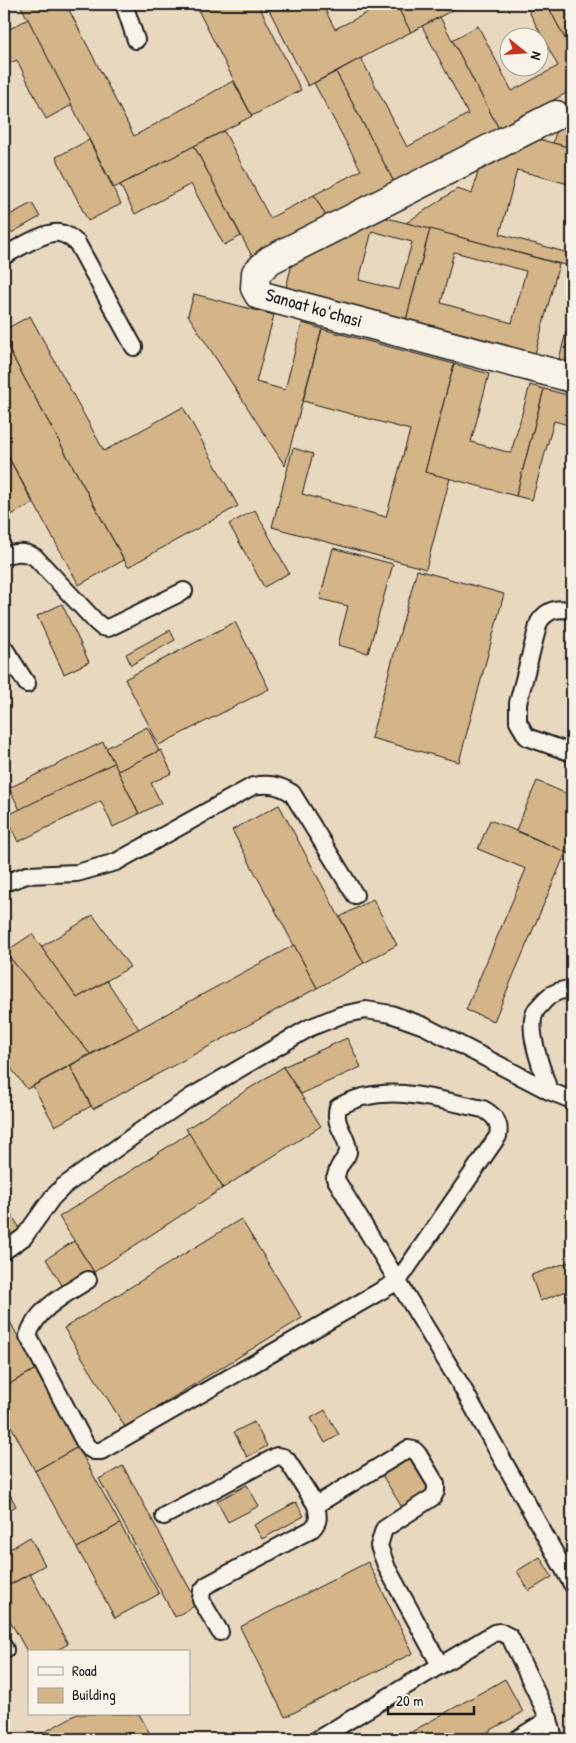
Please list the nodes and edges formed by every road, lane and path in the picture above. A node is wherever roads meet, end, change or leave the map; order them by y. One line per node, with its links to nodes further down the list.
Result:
1 (124, 4): 2 (lane)
2 (136, 40)
3 (556, 115): 6 (street, Sanoat koʻchasi)
4 (4, 256): 5 (lane)
5 (134, 348)
6 (572, 378)
7 (4, 556): 8 (lane)
8 (184, 591)
9 (572, 611): 12 (lane)
10 (4, 648): 11 (lane)
11 (27, 684)
12 (572, 753)
13 (4, 883): 14 (lane)
14 (355, 895)
15 (572, 989): 16 (lane)
16 (549, 1091): 17 (lane); 18 (lane)
17 (572, 1100)
18 (4, 1251)
19 (88, 1280): 20 (lane)
20 (398, 1281): 20 (lane); 23 (lane)
21 (316, 1505): 22 (lane); 24 (lane); 25 (lane)
22 (164, 1516)
23 (572, 1584)
24 (220, 1632)
25 (440, 1665): 26 (lane); 27 (lane)
26 (549, 1719): 28 (lane); 29 (lane)
27 (318, 1739)
28 (517, 1739)
29 (554, 1739)

